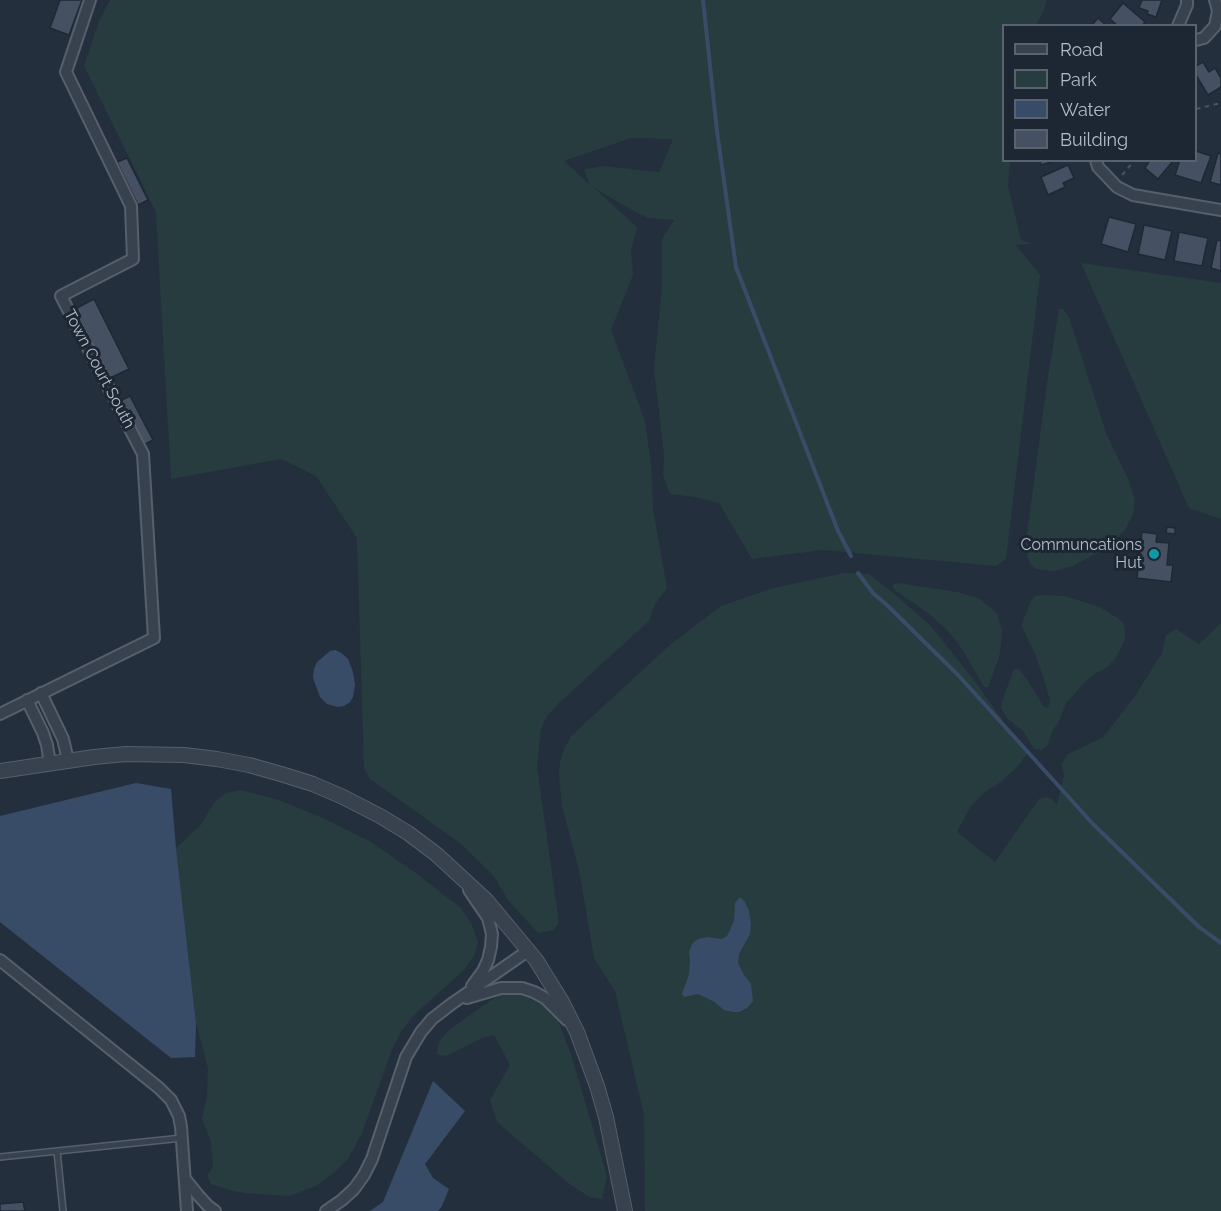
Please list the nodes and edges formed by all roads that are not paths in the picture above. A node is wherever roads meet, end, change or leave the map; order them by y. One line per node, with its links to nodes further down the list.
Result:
1 (90, 0): 8 (street, Town Court South)
2 (1187, 0): 4 (street)
3 (1215, 0): 5 (street)
4 (1179, 24)
5 (1197, 40)
6 (1097, 162): 7 (street)
7 (1221, 210)
8 (41, 693): 9 (street, Town Court South); 11 (street)
9 (27, 700): 10 (street, Town Court South); 12 (street)
10 (0, 714)
11 (68, 760): 12 (street); 14 (street)
12 (50, 764): 13 (street)
13 (0, 771)
14 (457, 872): 15 (street); 17 (street)
15 (529, 950): 17 (street); 18 (street)
16 (0, 960): 19 (street)
17 (450, 1005): 18 (street); 26 (street)
18 (577, 1032): 27 (street)
19 (182, 1138): 20 (lane); 22 (street)
20 (57, 1151): 21 (lane); 23 (lane)
21 (0, 1157)
22 (185, 1179): 24 (street); 25 (street)
23 (63, 1211)
24 (187, 1211)
25 (215, 1211)
26 (326, 1211)
27 (625, 1211)

